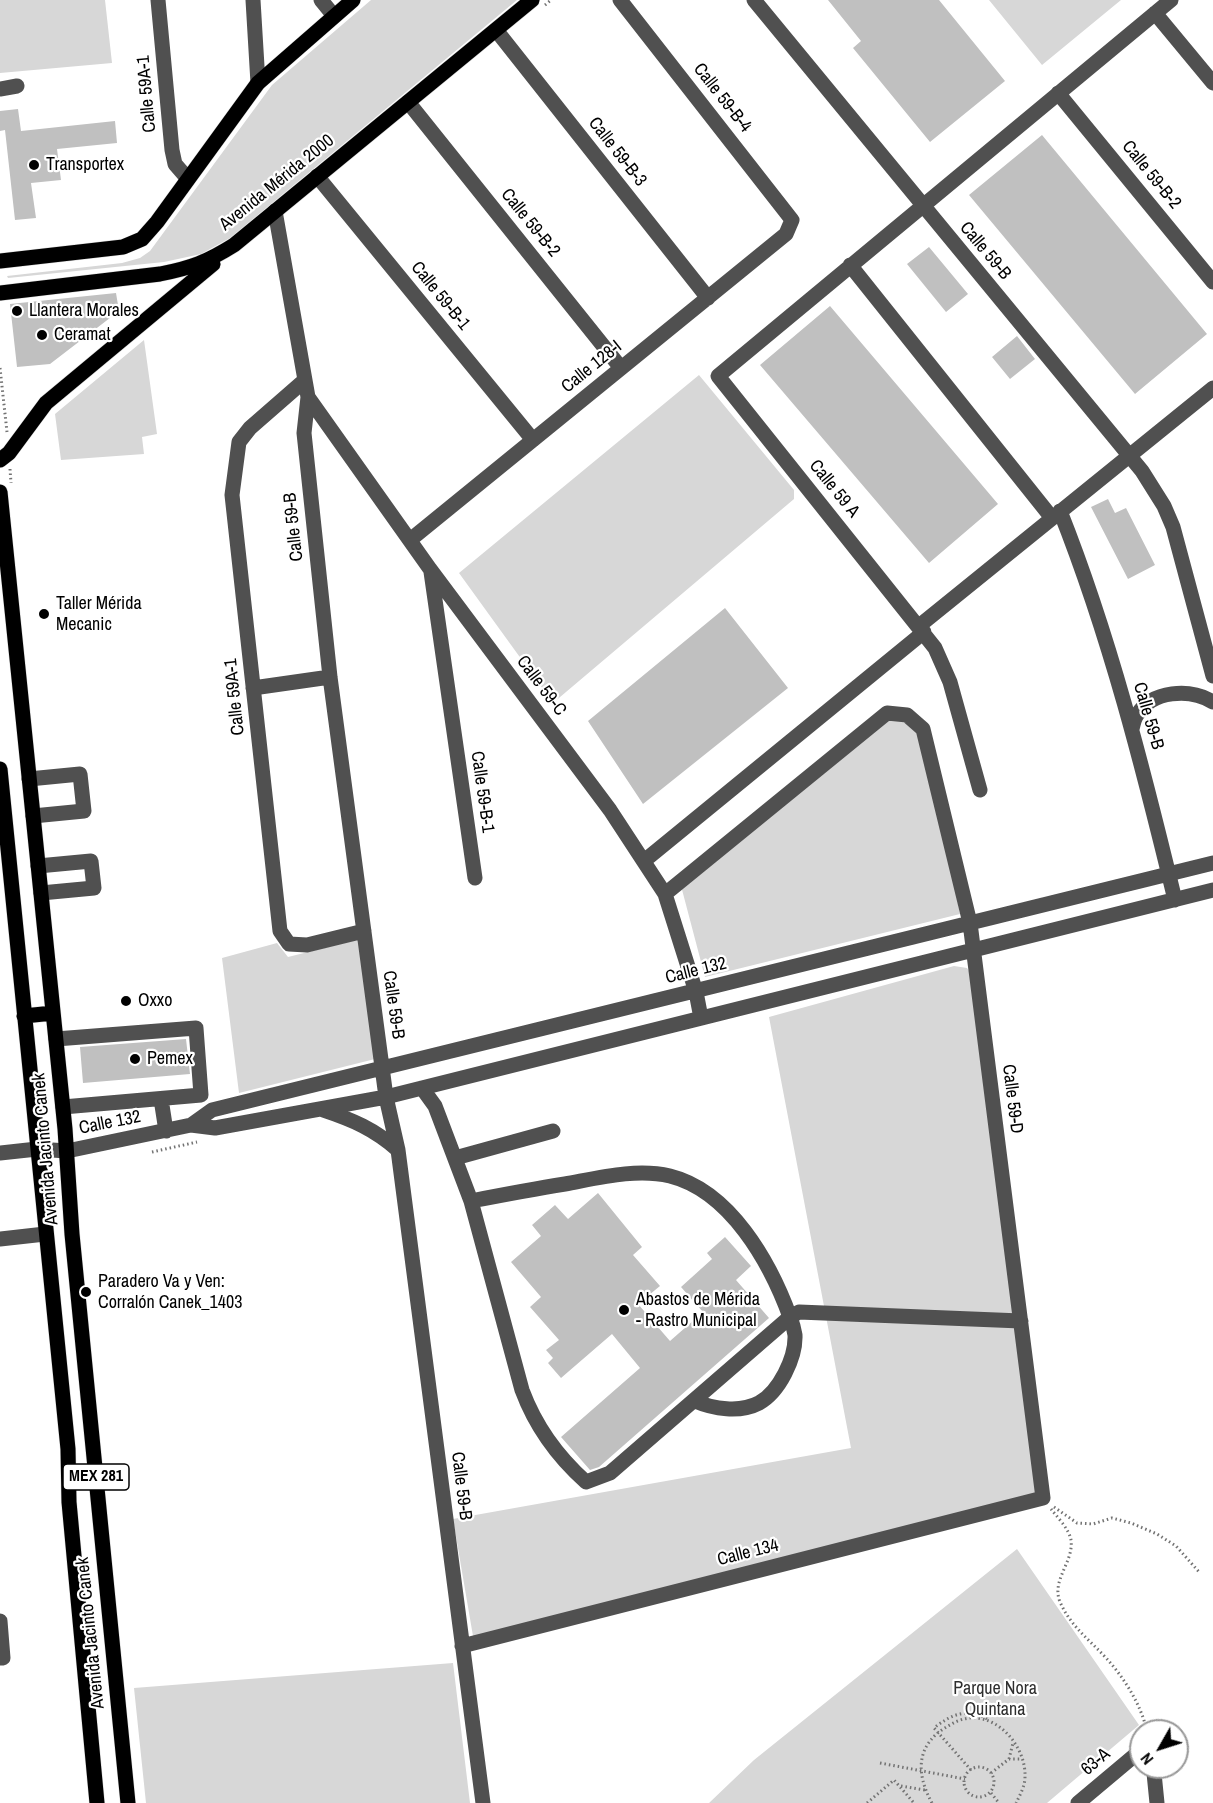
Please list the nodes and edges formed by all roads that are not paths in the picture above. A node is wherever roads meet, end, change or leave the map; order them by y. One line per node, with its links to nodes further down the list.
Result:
1 (158, 0): 19 (street, Calle 59A-1)
2 (253, 0): 12 (street)
3 (321, 0): 10 (street)
4 (353, 0): 10 (main road)
5 (532, 0): 11 (main road, Avenida Mérida 2000)
6 (620, 0): 22 (street, Calle 59-B-4)
7 (754, 0): 20 (street, Calle 59-B)
8 (1171, 0): 9 (street)
9 (1155, 13): 13 (street); 16 (street)
10 (334, 16): 12 (main road)
11 (496, 30): 17 (main road, Avenida Mérida 2000); 28 (street, Calle 59-B-3)
12 (258, 83): 19 (main road)
13 (1213, 83)
14 (18, 86): 15 (street)
15 (0, 89)
16 (1058, 93): 20 (street); 26 (street, Calle 59-B-2)
17 (408, 102): 18 (main road, Avenida Mérida 2000); 29 (street, Calle 59-B-2)
18 (317, 176): 21 (main road, Avenida Mérida 2000); 33 (street, Calle 59-B-1)
19 (188, 179): 24 (main road)
20 (922, 205): 25 (street); 34 (street, Calle 59-B)
21 (275, 212): 23 (main road, Avenida Mérida 2000); 30 (street, Calle 59-B)
22 (792, 220): 28 (street, Calle 128-I)
23 (234, 245): 27 (main road, Avenida Mérida 2000); 35 (main road)
24 (0, 261)
25 (850, 265): 37 (street, Calle 59-B); 40 (street, Calle 59 A)
26 (1213, 282)
27 (0, 293)
28 (708, 298): 29 (street, Calle 128-I)
29 (621, 369): 33 (street, Calle 128-I)
30 (305, 380): 32 (street, Calle 59-B); 43 (street, Calle 59A-1)
31 (1213, 388): 34 (street)
32 (308, 397): 38 (street, Calle 59-C); 42 (street, Calle 59-B)
33 (533, 440): 38 (street, Calle 128-I)
34 (1131, 455): 37 (street); 41 (street)
35 (0, 460)
36 (0, 492): 47 (main road, Avenida Jacinto Canek / MEX 281)
37 (1056, 515): 40 (street); 45 (street, Calle 59-B)
38 (410, 540): 39 (street, Calle 59-C)
39 (430, 569): 50 (street, Calle 59-C); 55 (street, Calle 59-B-1)
40 (921, 629): 48 (street, Calle 59 A); 50 (street)
41 (1213, 676)
42 (330, 677): 43 (street); 61 (street, Calle 59-B)
43 (253, 688): 61 (street, Calle 59A-1)
44 (1213, 702): 45 (street)
45 (1132, 729): 53 (street, Calle 59-B)
46 (0, 769): 54 (main road, Avenida Jacinto Canek / MEX 281)
47 (29, 779): 49 (main road, Avenida Jacinto Canek / MEX 281); 49 (street)
48 (980, 790)
49 (33, 816): 52 (main road, Avenida Jacinto Canek / MEX 281)
50 (644, 861): 58 (street, Calle 59-C)
51 (1213, 863): 53 (street, Calle 132)
52 (38, 866): 57 (main road, Avenida Jacinto Canek / MEX 281); 57 (street)
53 (1169, 874): 59 (street, Calle 59-B); 60 (street, Calle 132)
54 (5, 877): 65 (main road, Avenida Jacinto Canek / MEX 281)
55 (475, 878)
56 (1213, 890): 59 (street, Calle 132)
57 (41, 894): 64 (main road, Avenida Jacinto Canek / MEX 281)
58 (665, 894): 60 (street, Calle 59-D); 63 (street, Calle 59-C)
59 (1175, 900): 62 (street, Calle 132)
60 (970, 923): 62 (street, Calle 59-D); 63 (street, Calle 132)
61 (364, 930): 68 (street, Calle 59-B)
62 (973, 950): 66 (street, Calle 132); 87 (street, Calle 59-D)
63 (696, 992): 66 (street, Calle 59-C); 68 (street, Calle 132)
64 (53, 1013): 65 (main road); 67 (main road, Avenida Jacinto Canek / MEX 281)
65 (24, 1016): 77 (main road, Avenida Jacinto Canek / MEX 281)
66 (701, 1018): 69 (street, Calle 132)
67 (56, 1039): 71 (street); 72 (main road, Avenida Jacinto Canek / MEX 281)
68 (382, 1070): 70 (street, Calle 59-B); 74 (street, Calle 132)
69 (422, 1088): 70 (street, Calle 132); 81 (street)
70 (386, 1097): 73 (street, Calle 132); 78 (street, Calle 59-B)
71 (161, 1099): 72 (street); 75 (street)
72 (63, 1107): 79 (main road, Avenida Jacinto Canek / MEX 281)
73 (320, 1109): 74 (street, Calle 132); 78 (street)
74 (191, 1125): 75 (street, Calle 132)
75 (166, 1131): 79 (street, Calle 132)
76 (553, 1131): 81 (street)
77 (37, 1149): 79 (street, Calle 132); 80 (street, Calle 132); 84 (main road, Avenida Jacinto Canek / MEX 281)
78 (398, 1150): 91 (street, Calle 59-B)
79 (67, 1151): 83 (main road, Avenida Jacinto Canek / MEX 281)
80 (0, 1153)
81 (454, 1158): 82 (street)
82 (471, 1201): 86 (street); 88 (street)
83 (72, 1231): 84 (main road); 96 (main road, Avenida Jacinto Canek / MEX 281)
84 (45, 1234): 85 (street); 95 (main road, Avenida Jacinto Canek / MEX 281)
85 (0, 1239)
86 (790, 1317): 87 (street); 88 (street); 88 (street)
87 (1021, 1321): 89 (street, Calle 59-D)
88 (694, 1401)
89 (1043, 1498): 91 (street, Calle 134)
90 (0, 1621): 92 (street)
91 (462, 1646): 97 (street, Calle 59-B)
92 (0, 1658)
93 (1129, 1760): 98 (street, 63-A)
94 (1155, 1779): 99 (street)
95 (97, 1803)
96 (128, 1803)
97 (483, 1803)
98 (1078, 1803)
99 (1157, 1803)

